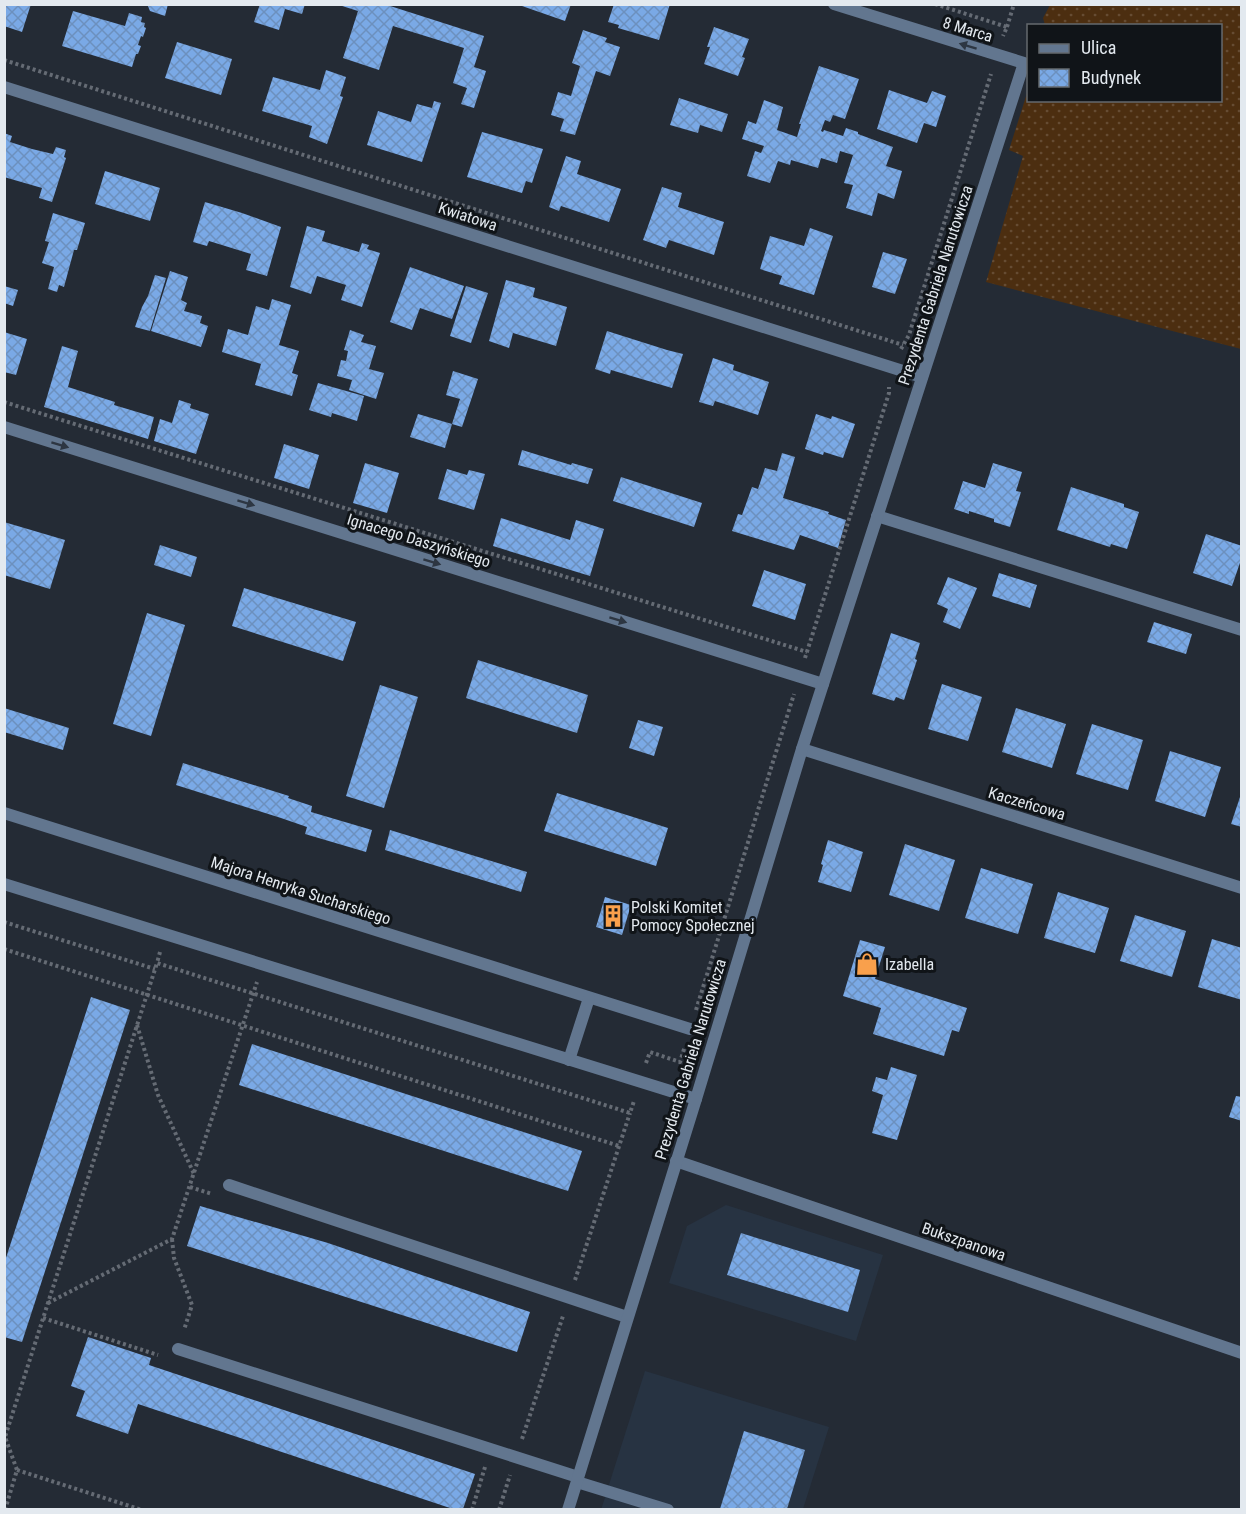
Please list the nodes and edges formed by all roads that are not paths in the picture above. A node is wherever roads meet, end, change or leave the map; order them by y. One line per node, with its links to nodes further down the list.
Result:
1 (834, 4): 2 (street, 8 Marca, one-way to 1)
2 (1024, 63): 4 (street, Prezydenta Gabriela Narutowicza)
3 (4, 87): 4 (street, Kwiatowa)
4 (922, 377): 6 (street, Prezydenta Gabriela Narutowicza)
5 (4, 428): 8 (street, Ignacego Daszyńskiego, one-way to 8)
6 (878, 516): 7 (street); 8 (street, Prezydenta Gabriela Narutowicza)
7 (1242, 630)
8 (823, 684): 9 (street, Prezydenta Gabriela Narutowicza)
9 (802, 749): 12 (street, Kaczeńcowa); 16 (street, Prezydenta Gabriela Narutowicza)
10 (4, 813): 13 (street, Majora Henryka Sucharskiego)
11 (4, 884): 15 (street)
12 (1242, 888)
13 (589, 998): 14 (street, Majora Henryka Sucharskiego); 15 (street)
14 (690, 1029)
15 (569, 1060): 16 (street)
16 (696, 1099): 17 (street, Prezydenta Gabriela Narutowicza)
17 (676, 1161): 19 (street, Prezydenta Gabriela Narutowicza); 21 (street, Bukszpanowa)
18 (229, 1185): 19 (street)
19 (627, 1317): 22 (street, Prezydenta Gabriela Narutowicza)
20 (178, 1348): 22 (street)
21 (1242, 1353)
22 (577, 1479): 23 (street, Prezydenta Gabriela Narutowicza); 24 (street)
23 (568, 1509)
24 (668, 1509)

